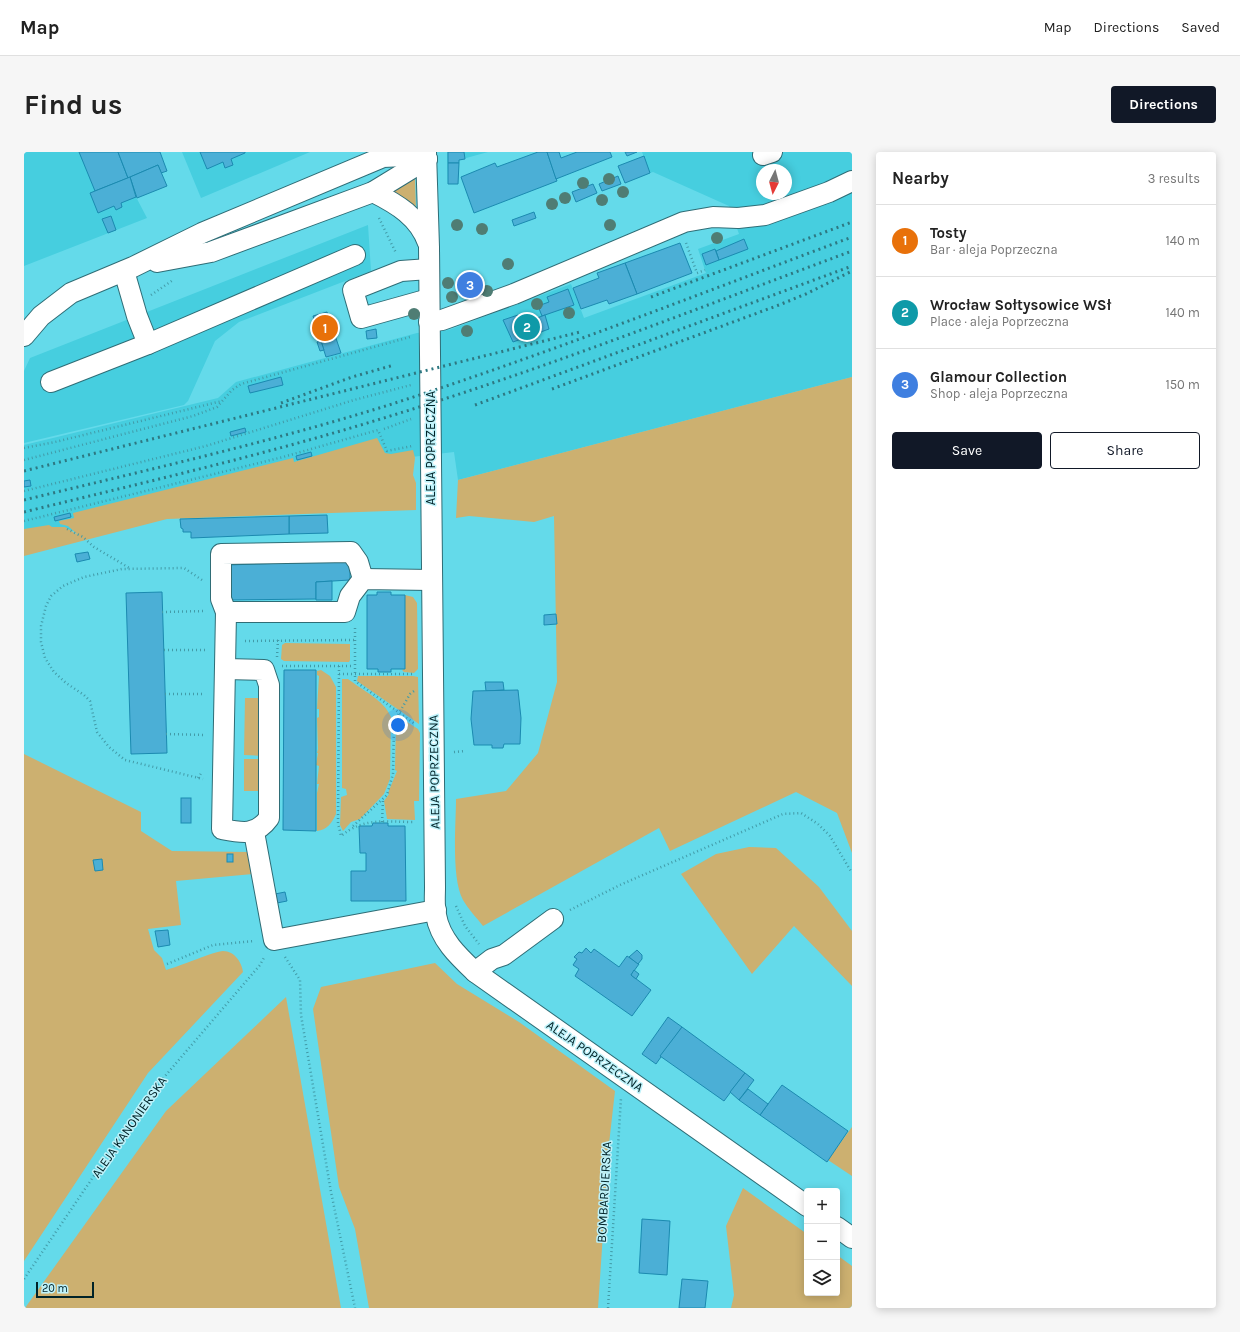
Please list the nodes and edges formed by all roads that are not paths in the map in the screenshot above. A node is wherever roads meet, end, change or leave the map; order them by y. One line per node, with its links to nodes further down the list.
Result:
1 (386, 154): 2 (street); 7 (street)
2 (426, 156): 4 (street); 5 (street, ALEJA POPRZECZNA)
3 (852, 181): 10 (street)
4 (373, 192): 5 (street); 7 (street)
5 (429, 247): 8 (street, ALEJA POPRZECZNA)
6 (355, 255): 12 (street)
7 (129, 269): 11 (street); 12 (street)
8 (429, 269): 9 (street, ALEJA POPRZECZNA); 9 (street)
9 (429, 299): 10 (street, ALEJA POPRZECZNA)
10 (429, 322): 15 (street, ALEJA POPRZECZNA)
11 (24, 336)
12 (148, 344): 13 (street)
13 (51, 382)
14 (363, 579): 15 (street); 16 (street); 16 (street)
15 (431, 580): 19 (street, ALEJA POPRZECZNA)
16 (226, 612): 17 (street)
17 (226, 669): 18 (street); 18 (street)
18 (254, 832): 19 (street)
19 (436, 910): 21 (street, ALEJA POPRZECZNA)
20 (553, 919): 21 (street)
21 (475, 972): 22 (street, ALEJA POPRZECZNA)
22 (804, 1204)
23 (840, 1229): 24 (street)
24 (852, 1238)

